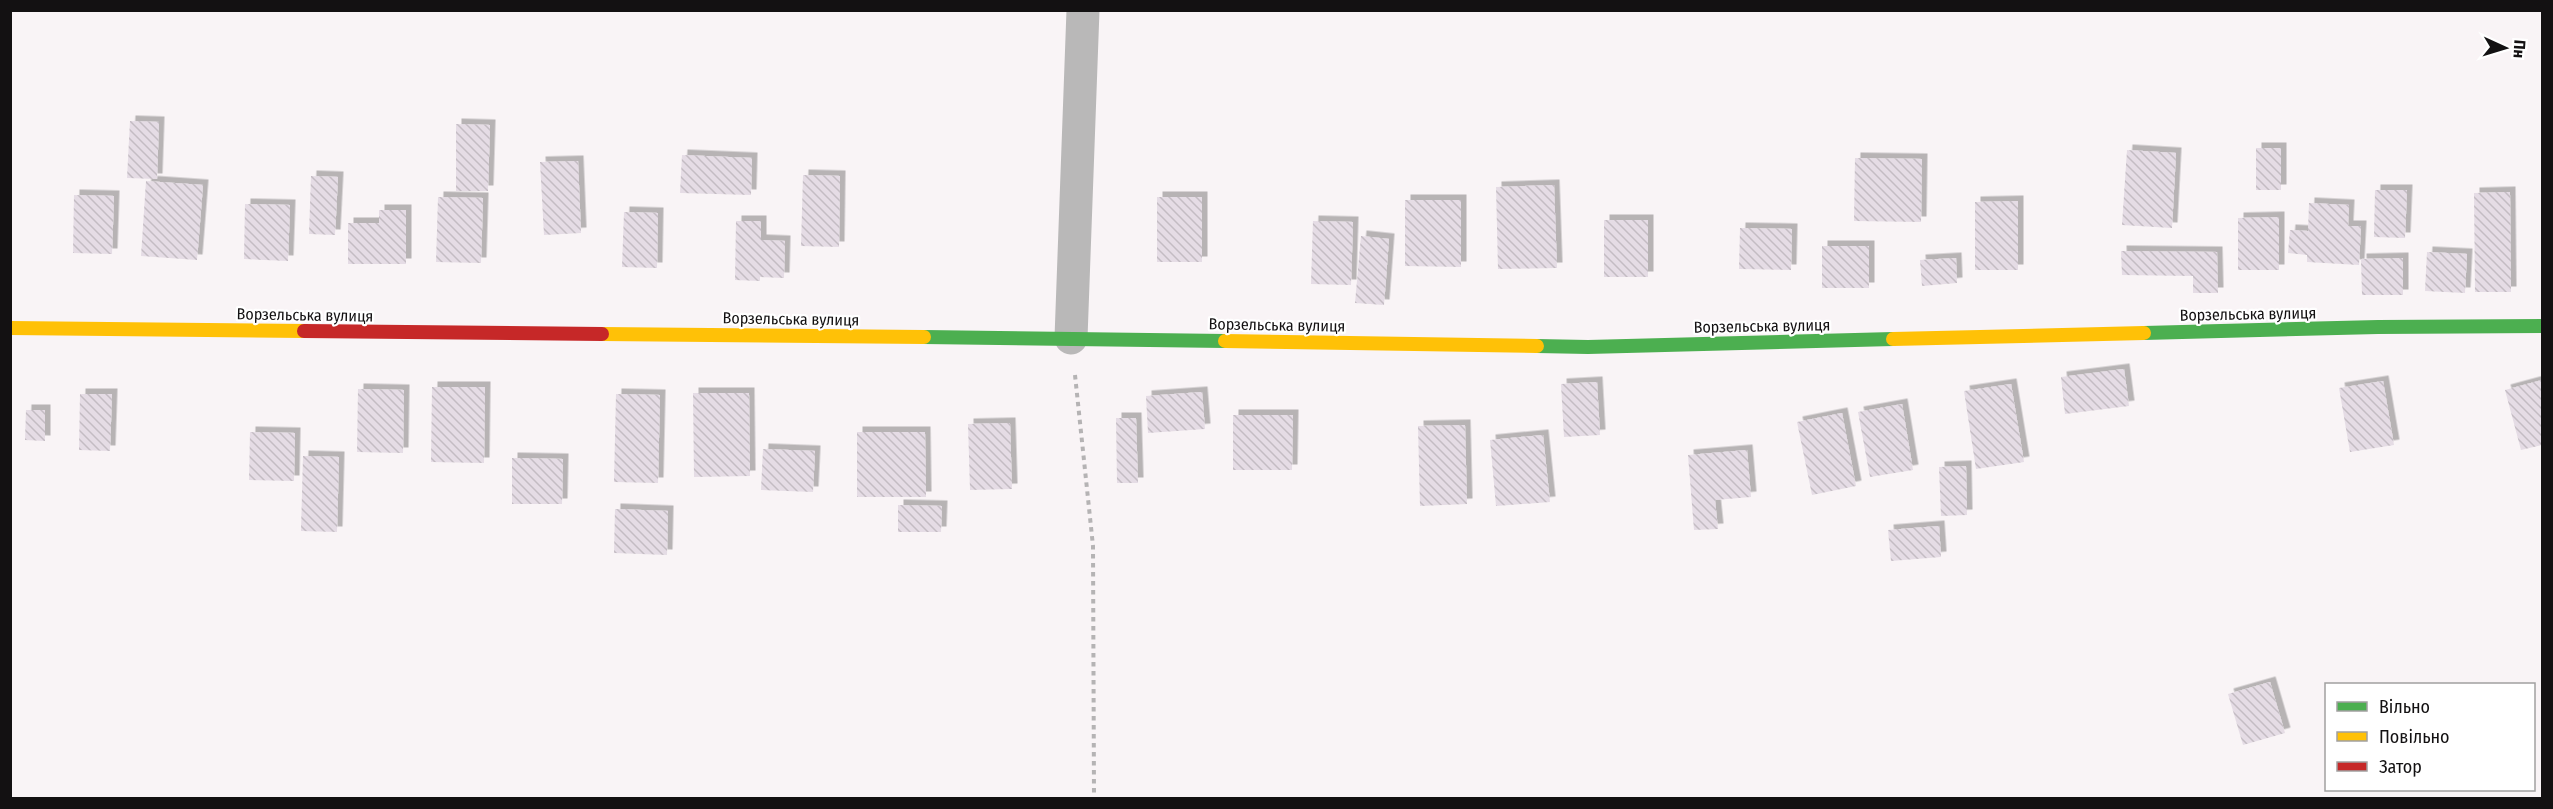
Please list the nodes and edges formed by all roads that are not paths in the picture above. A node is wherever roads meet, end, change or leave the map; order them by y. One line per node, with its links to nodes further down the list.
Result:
1 (1083, 10): 4 (street)
2 (2542, 326): 4 (street, Ворзельська вулиця)
3 (10, 328): 4 (street, Ворзельська вулиця)
4 (1071, 339)

